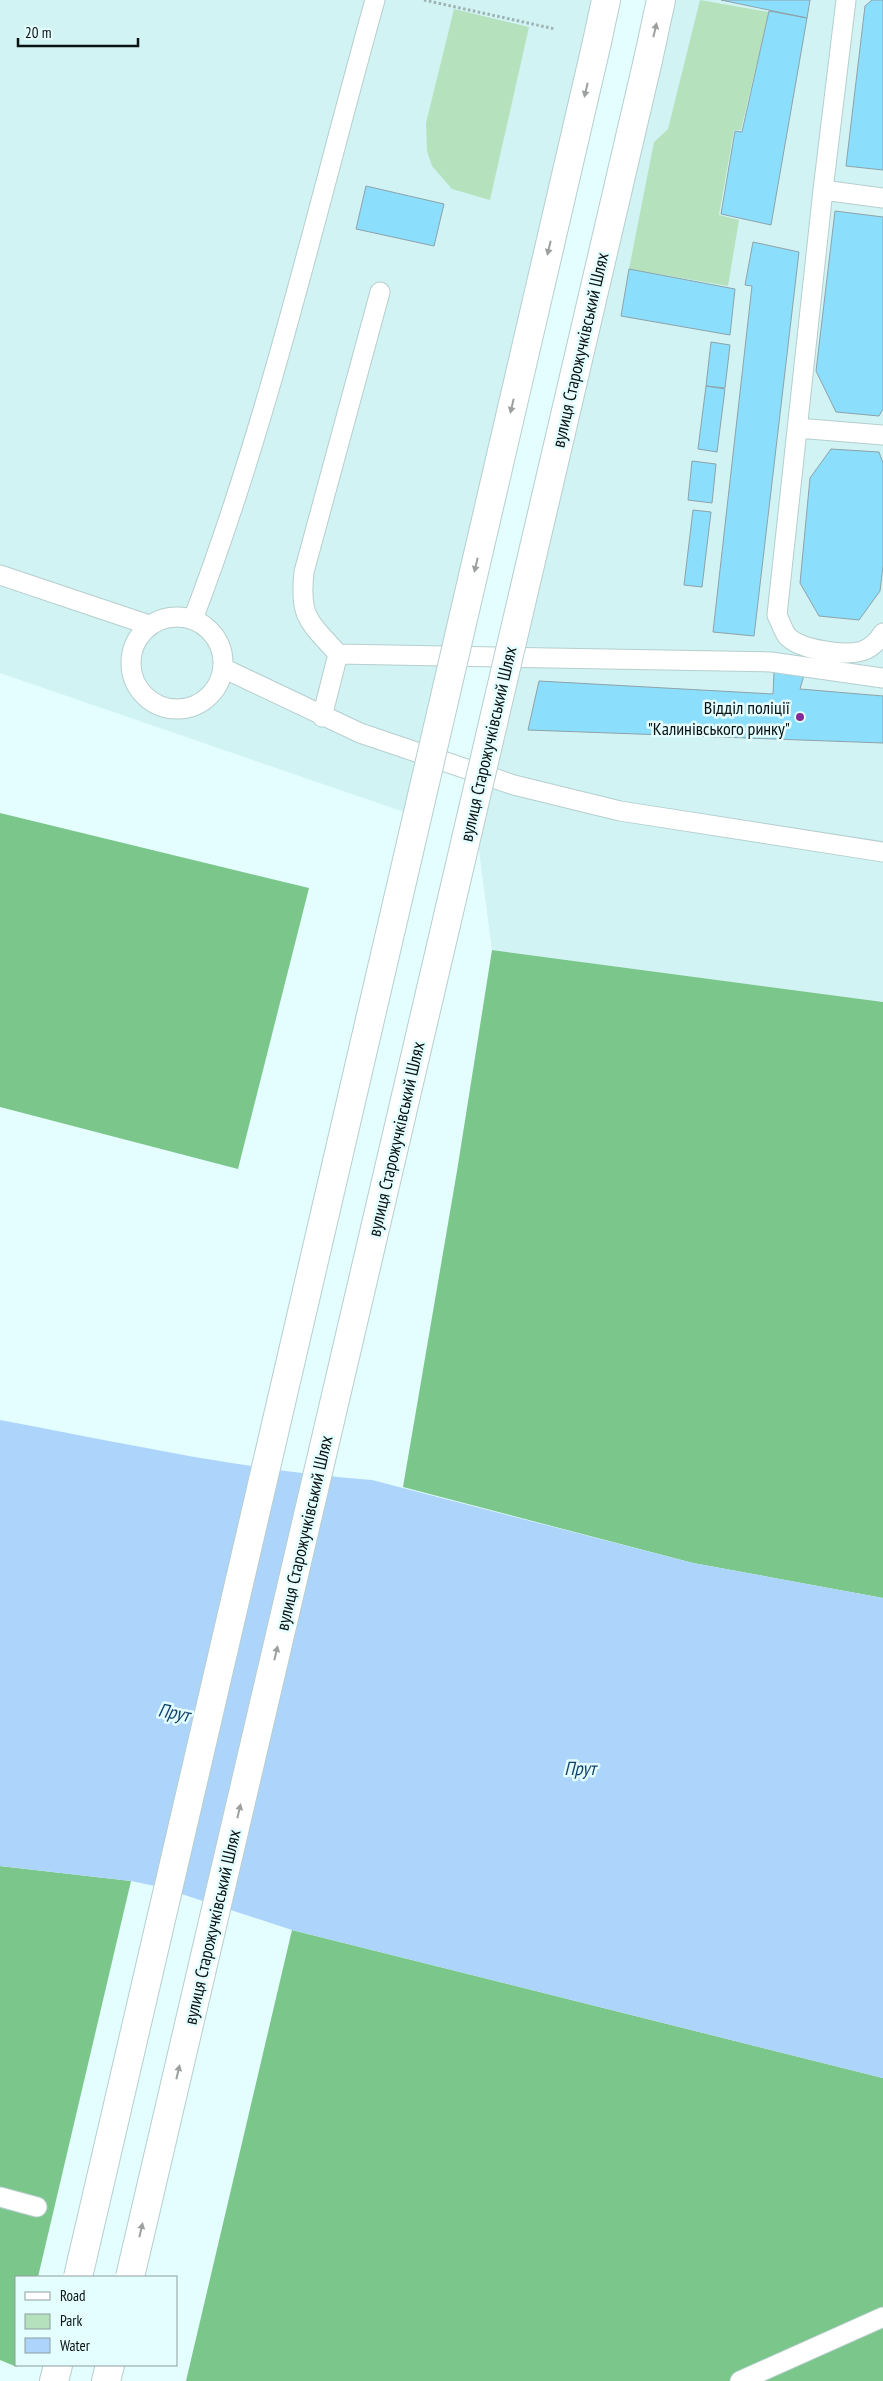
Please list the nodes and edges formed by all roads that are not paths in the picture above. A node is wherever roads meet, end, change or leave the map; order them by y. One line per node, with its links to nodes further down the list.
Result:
1 (375, 0): 11 (lane)
2 (606, 0): 21 (main road, one-way to 21, bridge)
3 (661, 0): 22 (main road, вулиця Старожучківський Шлях, one-way to 3, bridge)
4 (846, 0): 5 (lane)
5 (823, 190): 6 (lane); 8 (lane)
6 (883, 198)
7 (380, 292): 14 (lane)
8 (797, 428): 9 (lane); 13 (lane)
9 (883, 435)
10 (0, 575): 12 (lane)
11 (194, 619): 12 (lane); 15 (lane)
12 (149, 625): 15 (lane)
13 (883, 633)
14 (338, 654): 16 (lane); 17 (lane)
15 (223, 668): 17 (lane)
16 (883, 678)
17 (322, 717): 18 (lane)
18 (883, 852)
19 (0, 2197): 20 (lane)
20 (37, 2207)
21 (78, 2276)
22 (130, 2276)
23 (883, 2317): 28 (lane)
24 (58, 2366): 26 (main road)
25 (110, 2366): 27 (main road)
26 (54, 2381)
27 (106, 2381)
28 (740, 2381)

